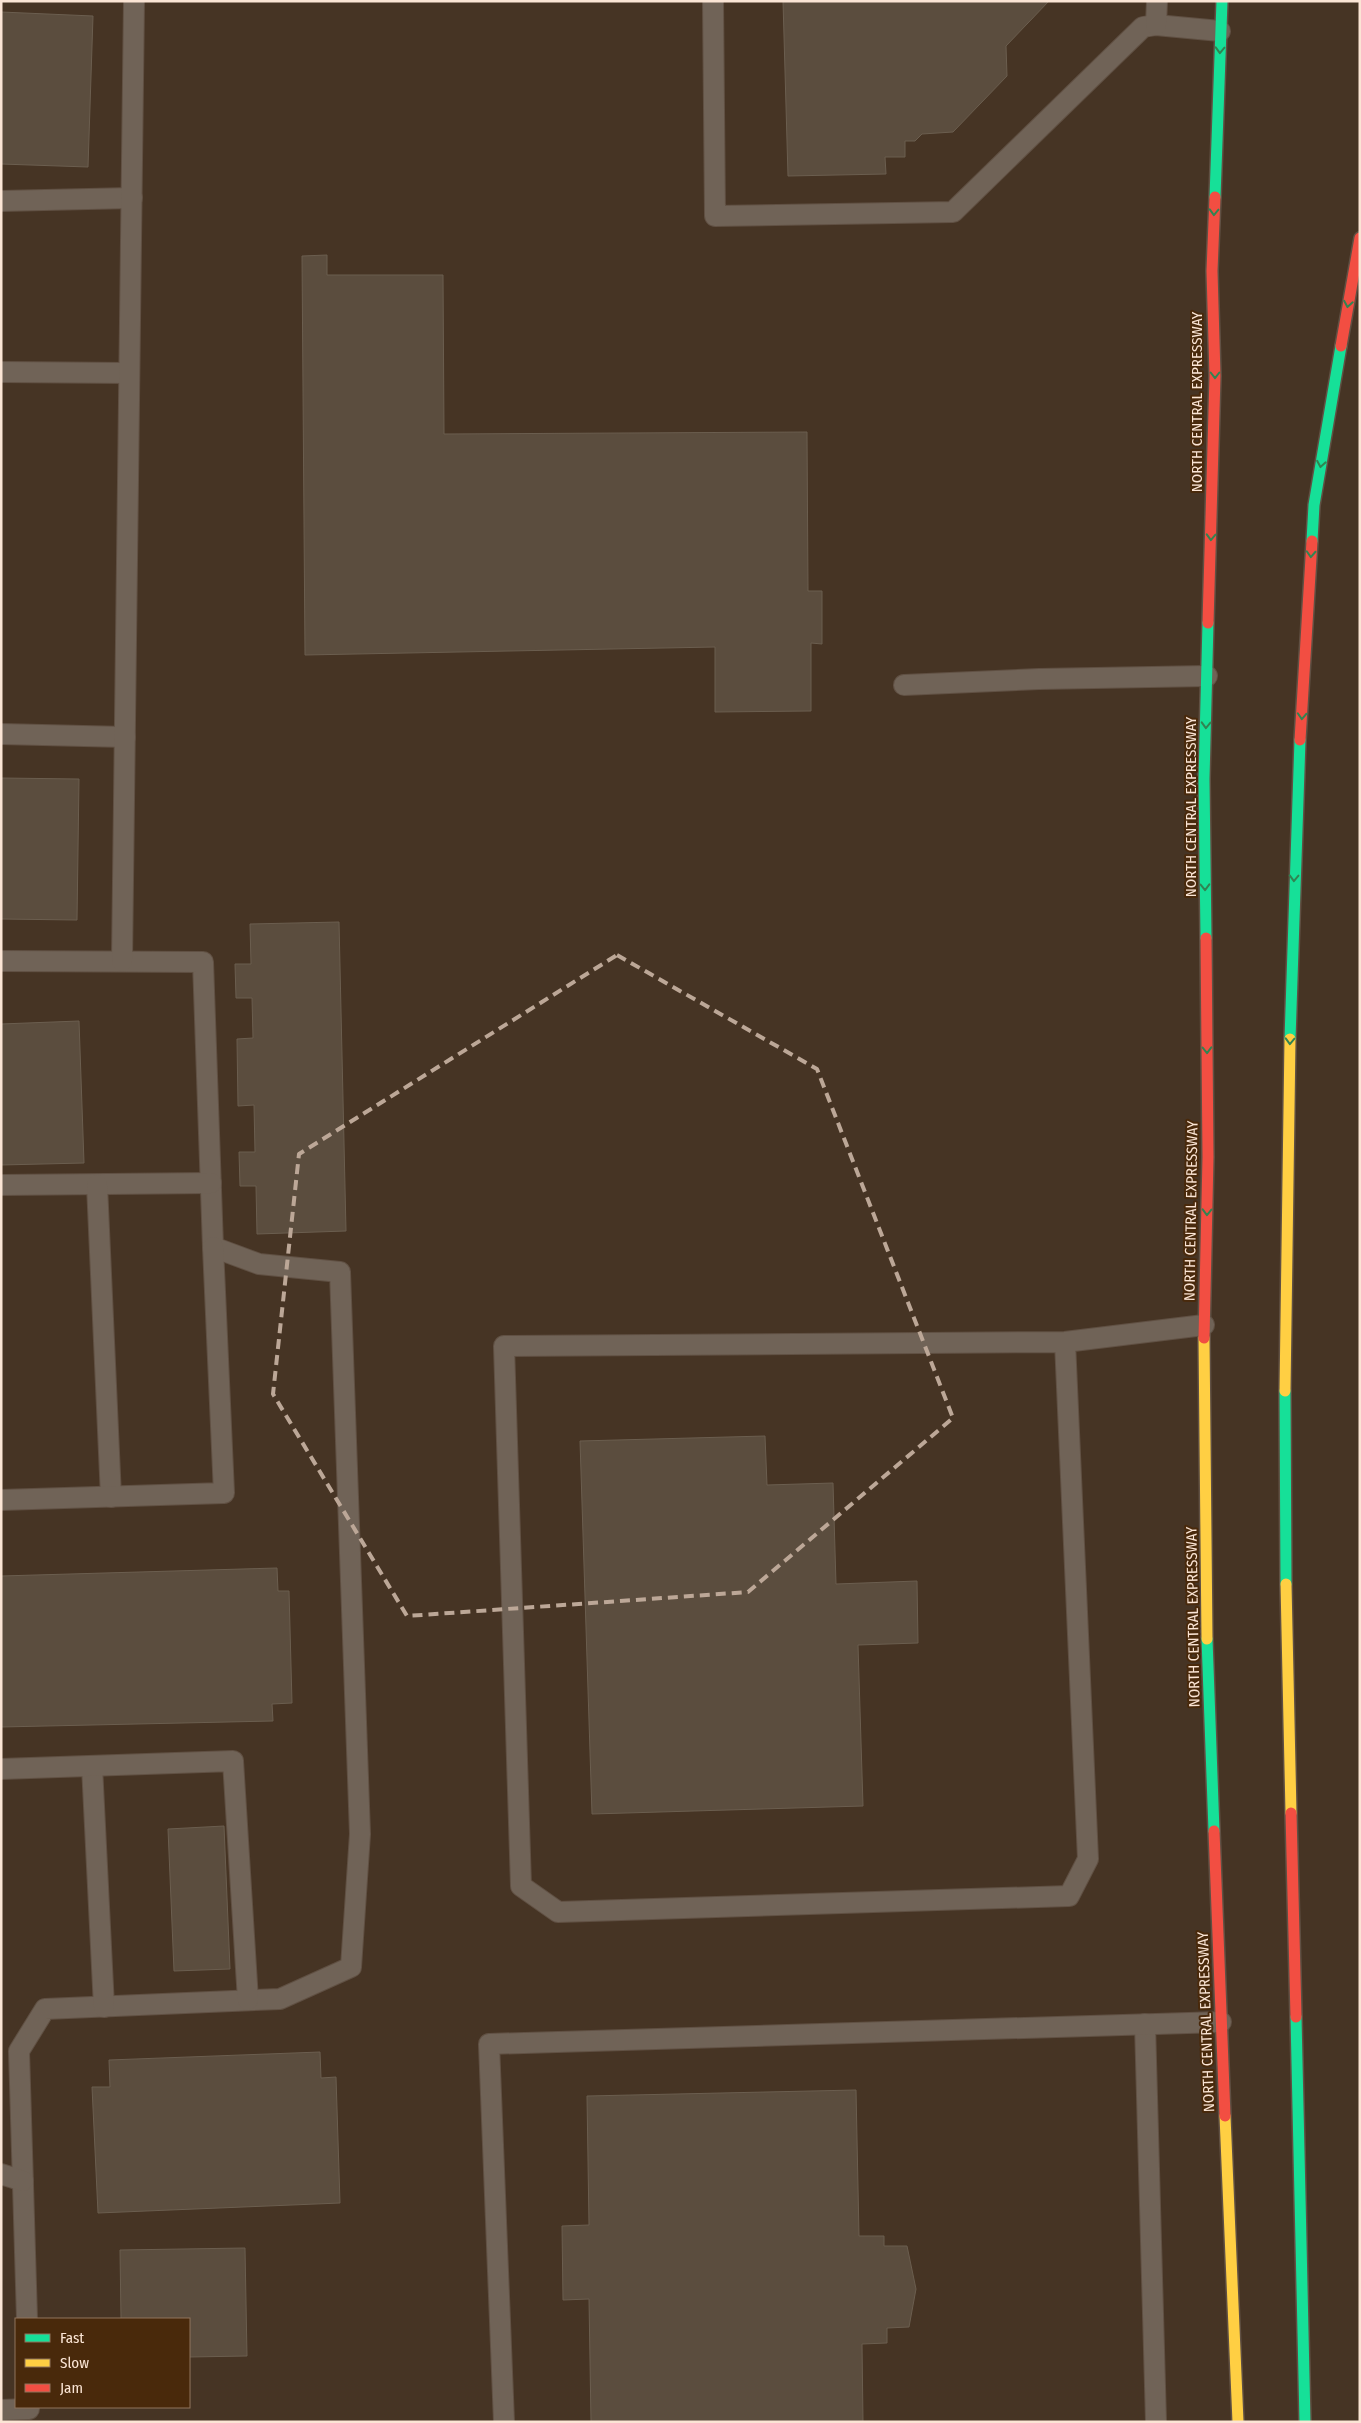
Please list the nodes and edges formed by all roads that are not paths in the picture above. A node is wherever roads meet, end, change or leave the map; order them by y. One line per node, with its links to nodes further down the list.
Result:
1 (134, 1): 7 (lane)
2 (712, 1): 5 (lane)
3 (1156, 1): 5 (lane)
4 (1222, 1): 6 (main road, NORTH CENTRAL EXPRESSWAY)
5 (1156, 25): 6 (lane)
6 (1220, 31): 12 (main road, NORTH CENTRAL EXPRESSWAY, one-way to 12)
7 (132, 198): 8 (lane); 11 (lane)
8 (1, 201)
9 (1360, 238): 40 (main road, one-way to 40)
10 (1, 372): 11 (lane)
11 (129, 373): 15 (lane)
12 (1207, 676): 13 (lane); 22 (main road, NORTH CENTRAL EXPRESSWAY, one-way to 22)
13 (904, 685)
14 (1, 734): 15 (lane)
15 (125, 737): 17 (lane)
16 (1, 961): 17 (lane)
17 (122, 961): 18 (lane)
18 (211, 1183): 20 (lane); 21 (lane)
19 (1, 1185): 20 (lane)
20 (98, 1185): 24 (lane)
21 (213, 1247): 24 (lane); 28 (lane)
22 (1204, 1325): 23 (lane); 30 (main road, NORTH CENTRAL EXPRESSWAY)
23 (1064, 1342): 23 (lane)
24 (111, 1496): 25 (lane)
25 (1, 1500)
26 (92, 1766): 27 (lane); 28 (lane); 29 (lane)
27 (1, 1770)
28 (248, 2000): 29 (lane)
29 (104, 2007): 33 (lane)
30 (1221, 2022): 31 (lane); 39 (main road, NORTH CENTRAL EXPRESSWAY)
31 (1145, 2024): 37 (lane); 38 (lane)
32 (1, 2174): 33 (lane)
33 (23, 2181): 34 (lane)
34 (27, 2318)
35 (1, 2410): 36 (lane)
36 (29, 2412)
37 (504, 2422)
38 (1156, 2422)
39 (1238, 2422)
40 (1305, 2422)

